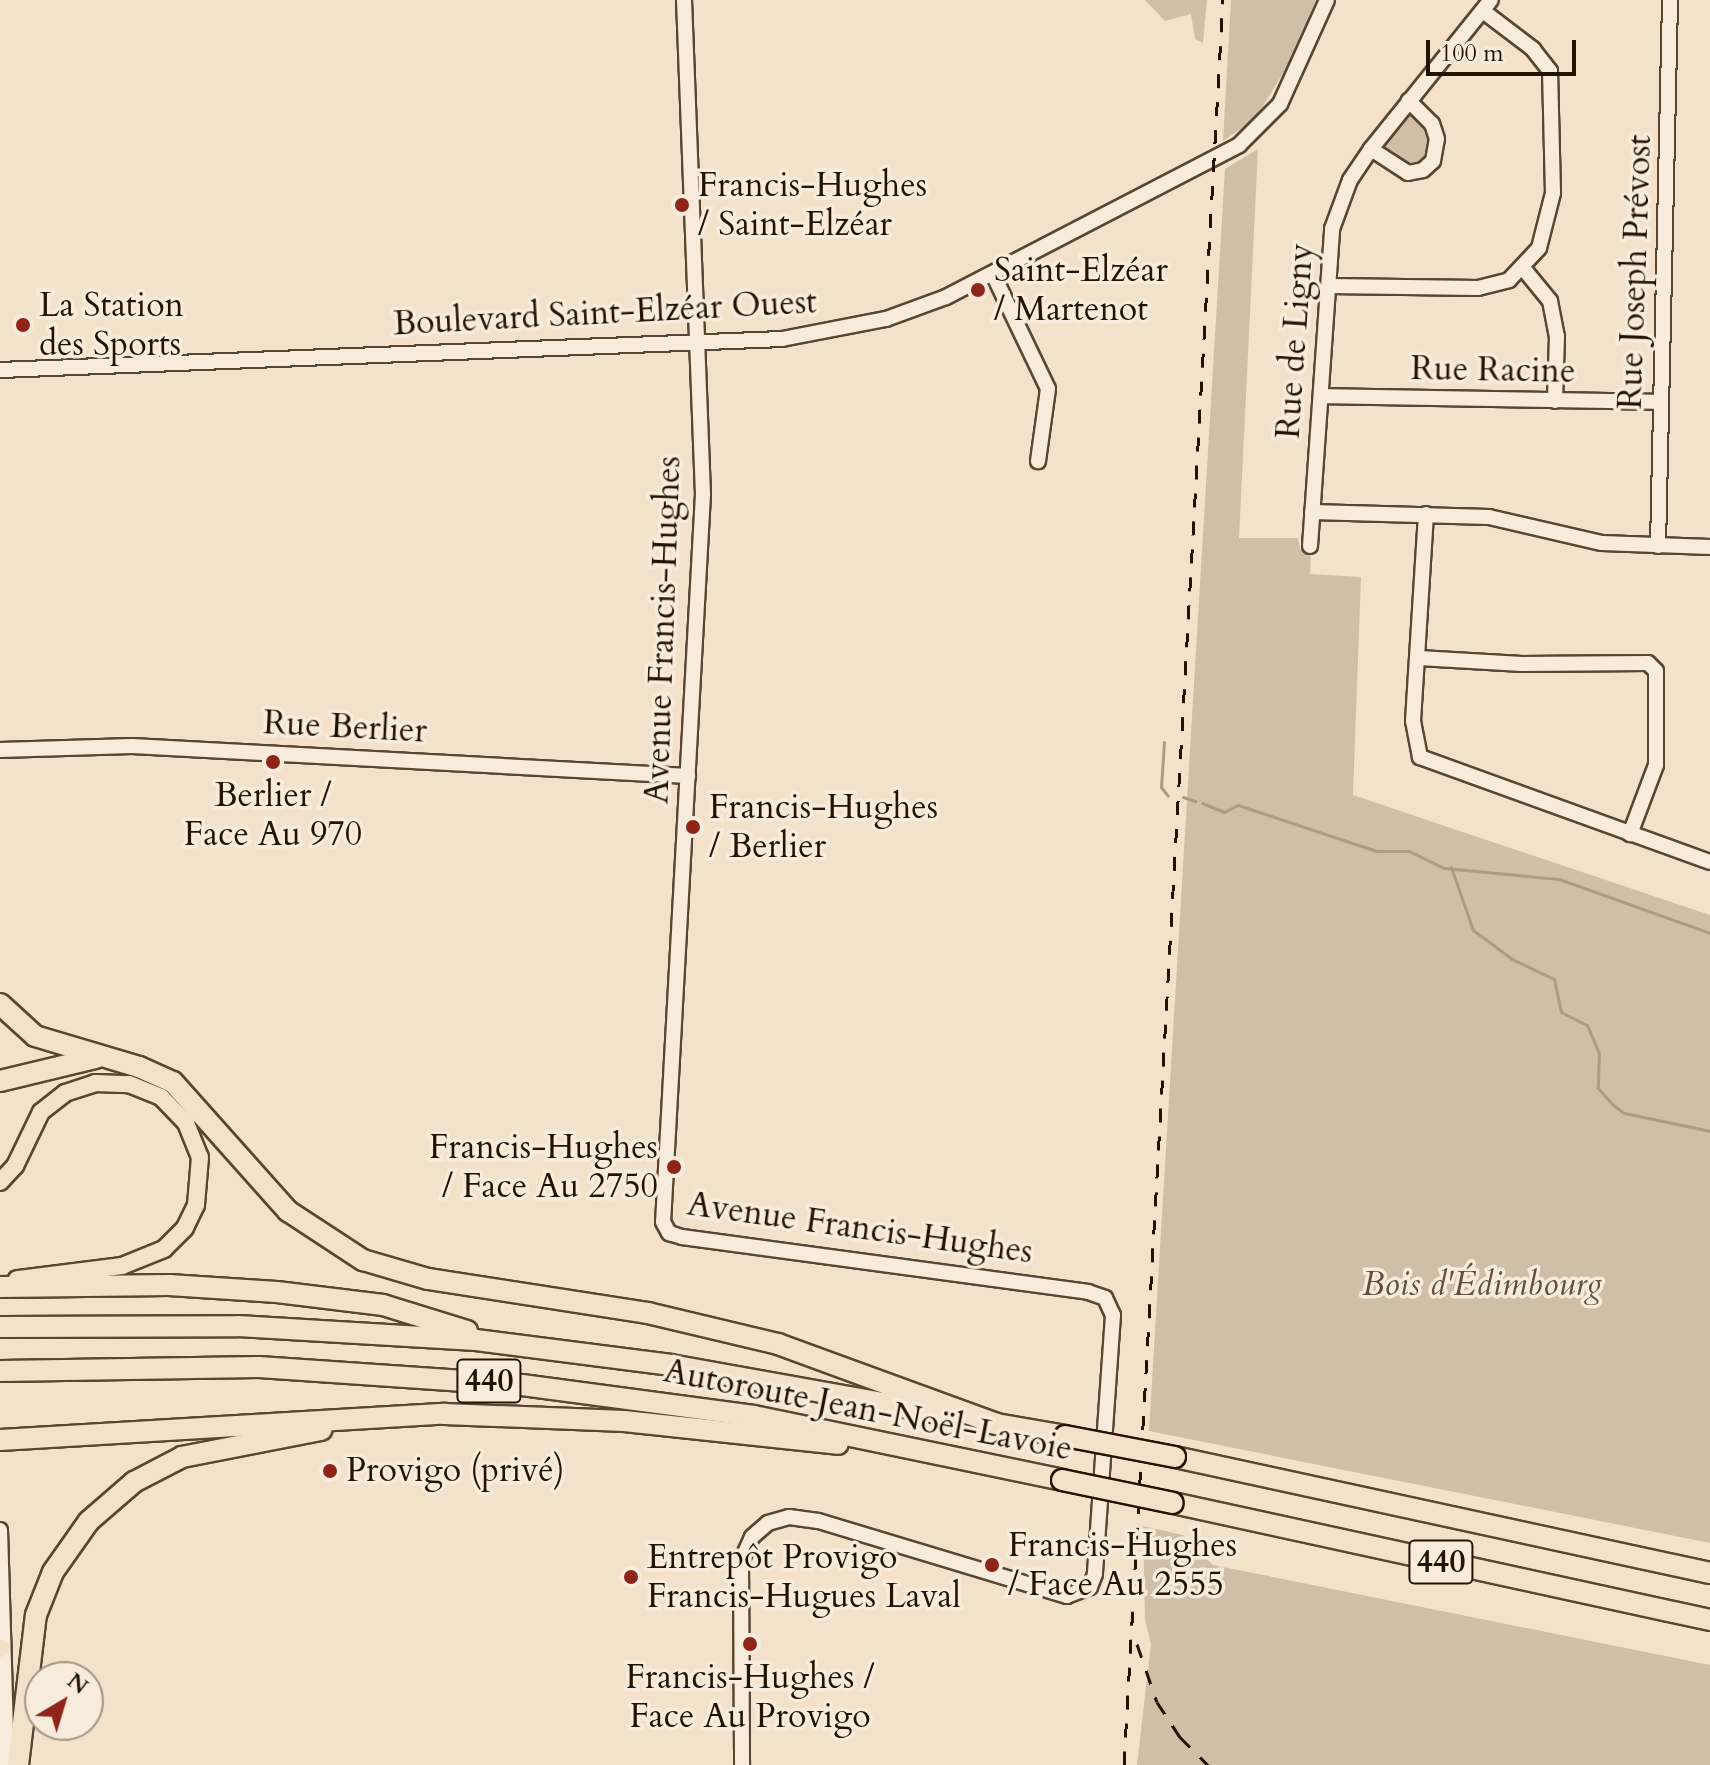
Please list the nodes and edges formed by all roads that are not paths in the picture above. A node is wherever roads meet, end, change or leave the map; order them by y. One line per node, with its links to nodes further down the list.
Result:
1 (684, 0): 10 (street, Avenue Francis-Hughes)
2 (1327, 0): 8 (street, Boulevard Saint-Elzéar Ouest)
3 (1670, 0): 14 (street, Rue Joseph Prévost)
4 (1487, 6): 5 (street, Rue de Ligny); 7 (street)
5 (1409, 101): 6 (street, Rue de Ligny); 6 (street)
6 (1371, 149): 9 (street, Rue de Ligny)
7 (1523, 268): 9 (street); 13 (street)
8 (993, 274): 10 (street, Boulevard Saint-Elzéar Ouest); 15 (street)
9 (1329, 286): 12 (street, Rue de Ligny)
10 (697, 342): 11 (street, Boulevard Saint-Elzéar Ouest); 23 (street, Avenue Francis-Hughes)
11 (0, 370)
12 (1323, 396): 13 (street, Rue Racine); 16 (street, Rue de Ligny)
13 (1555, 401): 14 (street, Rue Racine)
14 (1661, 402): 19 (street, Rue Joseph Prévost)
15 (1038, 461)
16 (1312, 512): 17 (street); 18 (street, Rue de Ligny)
17 (1426, 514): 19 (street); 21 (street)
18 (1310, 546)
19 (1658, 546): 20 (street)
20 (1710, 547)
21 (1419, 658): 24 (street); 24 (street)
22 (0, 750): 23 (street, Rue Berlier)
23 (688, 776): 44 (street, Avenue Francis-Hughes)
24 (1630, 834): 25 (street)
25 (1710, 862)
26 (0, 1004): 27 (highway)
27 (96, 1058): 28 (highway); 35 (highway)
28 (0, 1081)
29 (0, 1182): 30 (main road)
30 (6, 1284): 32 (highway)
31 (7, 1327): 32 (highway, Autoroute Jean-Noël-Lavoie / 440)
32 (506, 1344): 35 (highway, Autoroute Jean-Noël-Lavoie / 440)
33 (7, 1370): 37 (highway, Autoroute Jean-Noël-Lavoie / 440)
34 (424, 1414): 36 (highway); 37 (highway); 43 (highway)
35 (997, 1424): 39 (highway, Autoroute Jean-Noël-Lavoie / 440, bridge)
36 (5, 1441)
37 (957, 1457): 40 (highway, Autoroute Jean-Noël-Lavoie / 440, bridge)
38 (0, 1530): 41 (street)
39 (1710, 1573)
40 (1710, 1620)
41 (1, 1648): 42 (street)
42 (7, 1765)
43 (18, 1765)
44 (742, 1765)

